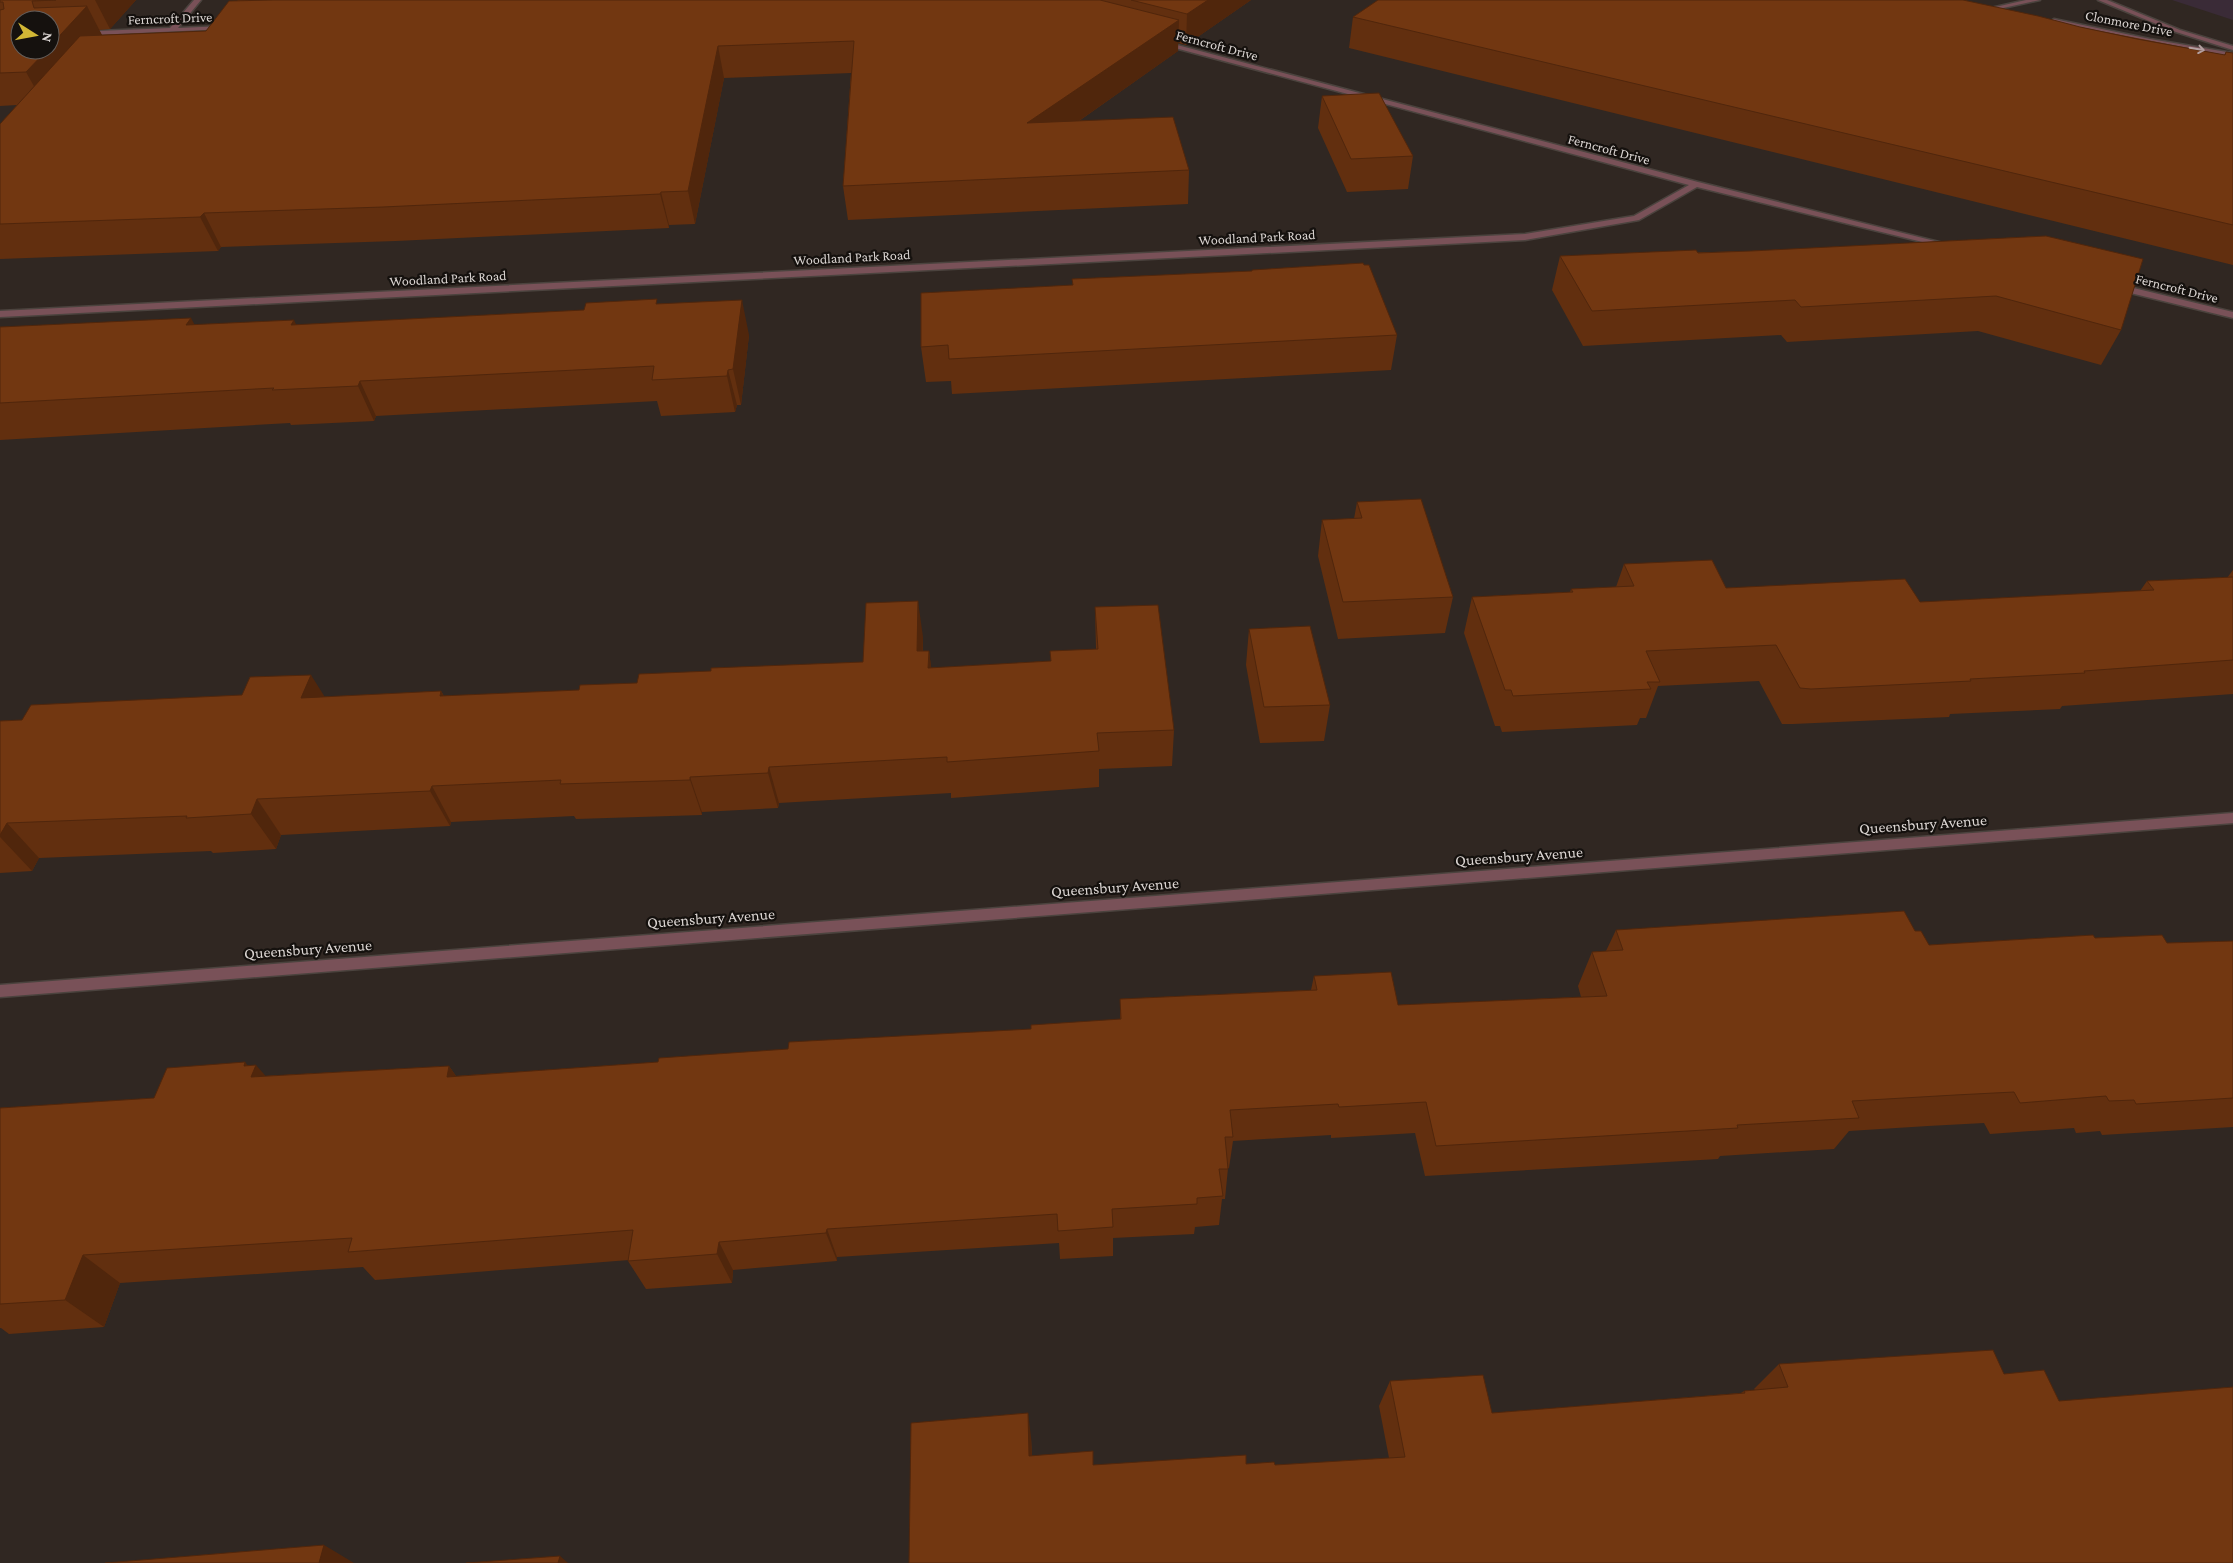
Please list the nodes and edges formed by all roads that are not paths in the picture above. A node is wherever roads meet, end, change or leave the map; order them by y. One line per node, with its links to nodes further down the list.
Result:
1 (198, 0): 9 (street)
2 (2037, 0): 5 (street)
3 (2101, 0): 12 (street)
4 (1986, 6): 5 (street)
5 (1994, 8): 6 (street)
6 (2018, 13)
7 (2045, 19): 13 (street, Clonmore Drive, one-way to 13)
8 (232, 28): 9 (street, Ferncroft Drive)
9 (172, 30): 10 (street, Ferncroft Drive)
10 (60, 36)
11 (1157, 42): 14 (street, Ferncroft Drive)
12 (2233, 48)
13 (2233, 55)
14 (1696, 184): 15 (street, Ferncroft Drive); 17 (street, Woodland Park Road)
15 (1955, 248)
16 (2108, 285): 18 (street, Ferncroft Drive)
17 (0, 314)
18 (2233, 315)
19 (2233, 818): 20 (street, Queensbury Avenue)
20 (0, 991)

